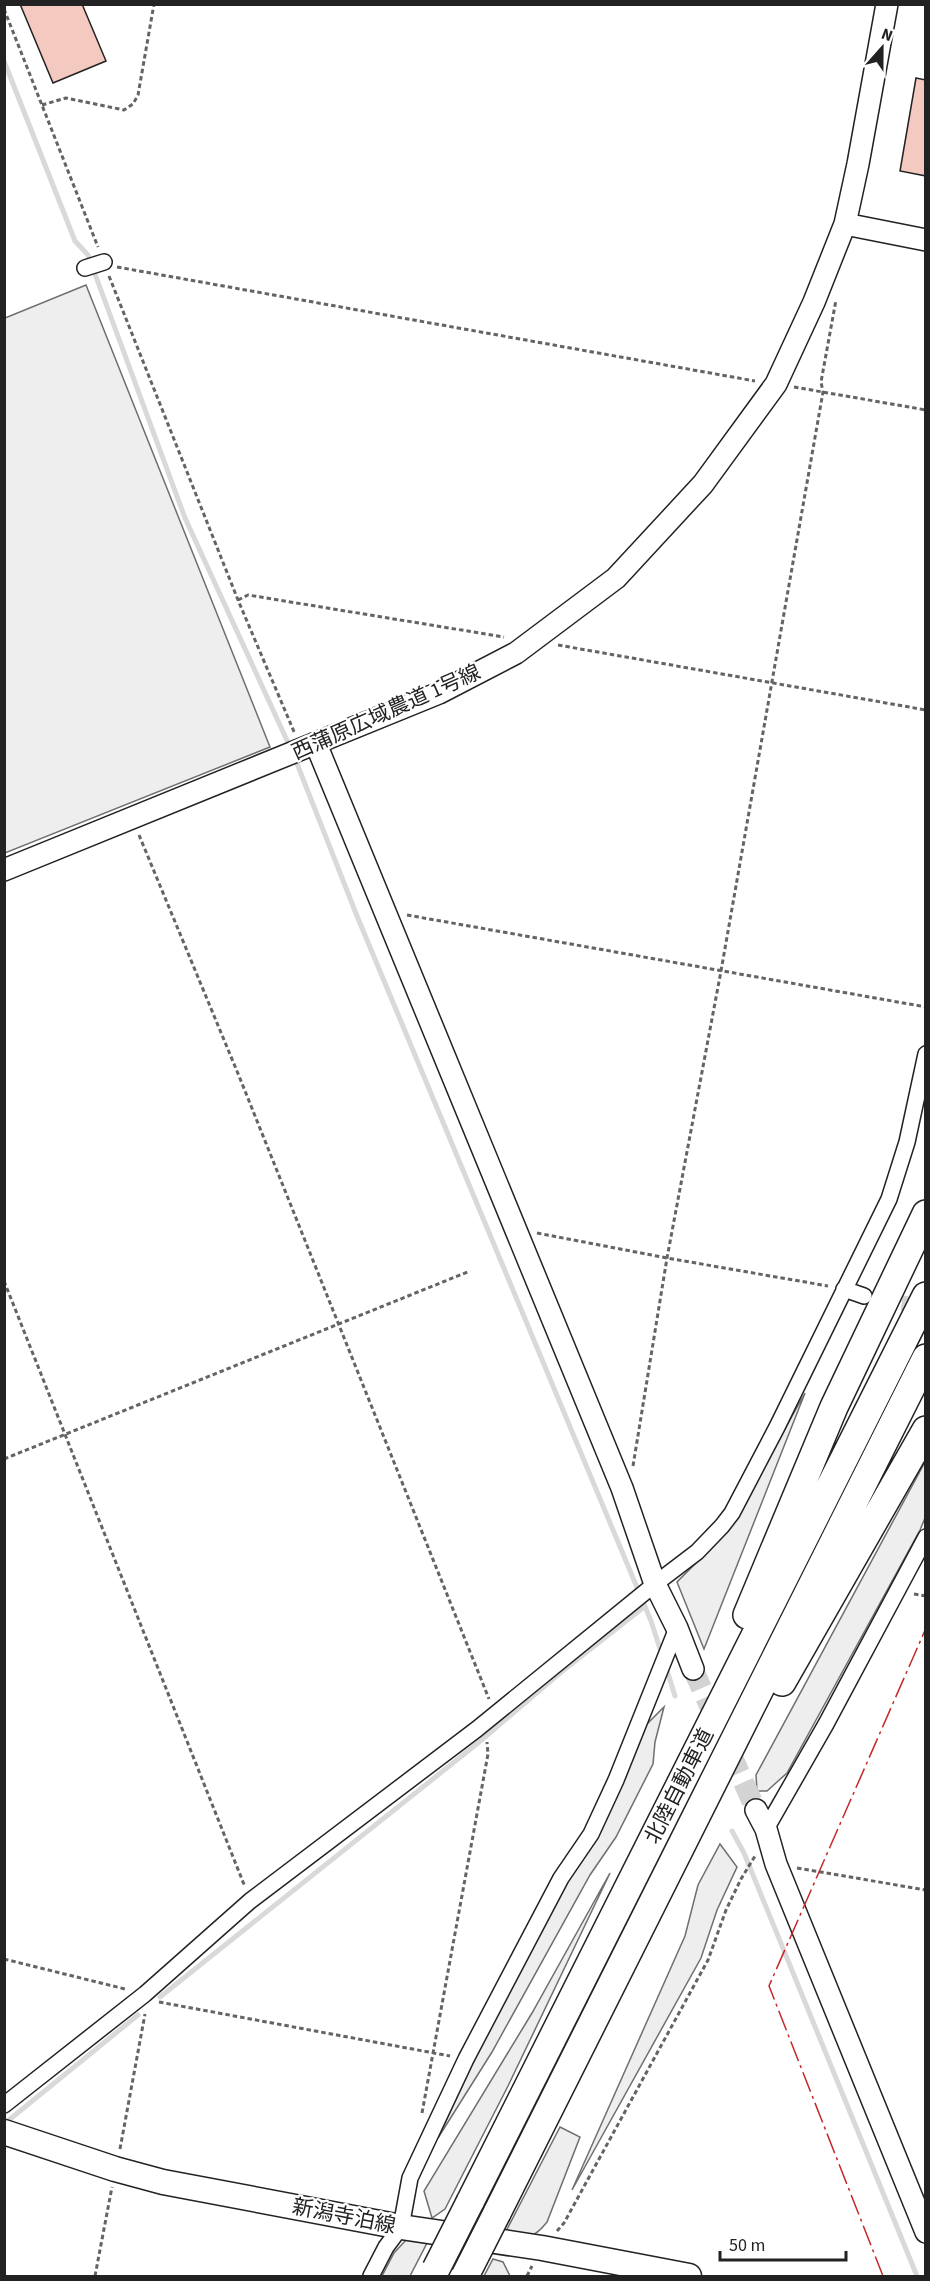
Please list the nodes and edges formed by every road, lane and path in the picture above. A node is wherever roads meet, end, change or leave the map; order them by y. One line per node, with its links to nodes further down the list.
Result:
1 (154, 4): 4 (path)
2 (887, 4): 5 (street, 西蒲原広域農道 1号線)
3 (4, 9): 4 (path)
4 (42, 105): 7 (path)
5 (845, 224): 6 (street); 9 (street, 西蒲原広域農道 1号線)
6 (926, 240)
7 (95, 265): 9 (path); 12 (path)
8 (836, 294): 10 (path)
9 (776, 384): 10 (path); 13 (street, 西蒲原広域農道 1号線)
10 (823, 392): 11 (path); 15 (path)
11 (926, 410)
12 (238, 600): 14 (path); 17 (path)
13 (539, 635): 14 (street, 西蒲原広域農道 1号線); 15 (path)
14 (521, 649): 17 (street, 西蒲原広域農道 1号線)
15 (772, 681): 16 (path); 21 (path)
16 (926, 710)
17 (316, 744): 18 (street, 西蒲原広域農道 1号線); 20 (street)
18 (132, 818): 19 (street, 西蒲原広域農道 1号線); 32 (path)
19 (4, 870)
20 (385, 912): 21 (path); 25 (street)
21 (721, 971): 22 (path); 26 (path)
22 (926, 1007)
23 (926, 1054): 29 (street)
24 (926, 1214): 44 (highway)
25 (514, 1228): 26 (path); 37 (street)
26 (667, 1258): 29 (path); 37 (path)
27 (470, 1271): 32 (path)
28 (4, 1281): 35 (path)
29 (844, 1289): 30 (street); 39 (street)
30 (864, 1296)
31 (926, 1296): 44 (highway, 北陸自動車道)
32 (338, 1324): 35 (path); 42 (path)
33 (926, 1358): 54 (highway, 北陸自動車道)
34 (926, 1430): 54 (highway)
35 (66, 1435): 36 (path); 49 (path)
36 (4, 1459)
37 (622, 1488): 39 (street)
38 (926, 1537): 46 (street)
39 (655, 1584): 40 (street); 42 (street)
40 (676, 1628): 41 (street); 53 (street)
41 (693, 1669)
42 (493, 1715): 43 (street)
43 (477, 1728): 49 (street); 52 (path)
44 (668, 1808): 62 (highway, 北陸自動車道, bridge)
45 (756, 1810): 46 (street)
46 (766, 1829): 47 (street); 61 (path)
47 (776, 1864): 48 (path); 60 (street)
48 (926, 1890)
49 (250, 1901): 51 (street)
50 (4, 1959): 51 (path)
51 (145, 1994): 52 (path); 55 (street); 58 (path)
52 (432, 2053): 53 (path); 56 (path)
53 (466, 2059): 59 (street)
54 (567, 2074): 65 (highway, 北陸自動車道, bridge)
55 (4, 2105)
56 (422, 2118)
57 (4, 2132): 58 (main road, 新潟寺泊線)
58 (115, 2169): 59 (main road, 新潟寺泊線); 63 (path)
59 (400, 2227): 61 (main road, 新潟寺泊線); 64 (street)
60 (926, 2232)
61 (542, 2247): 66 (main road, 新潟寺泊線)
62 (434, 2273)
63 (95, 2277)
64 (371, 2277)
65 (465, 2277)
66 (689, 2277)

